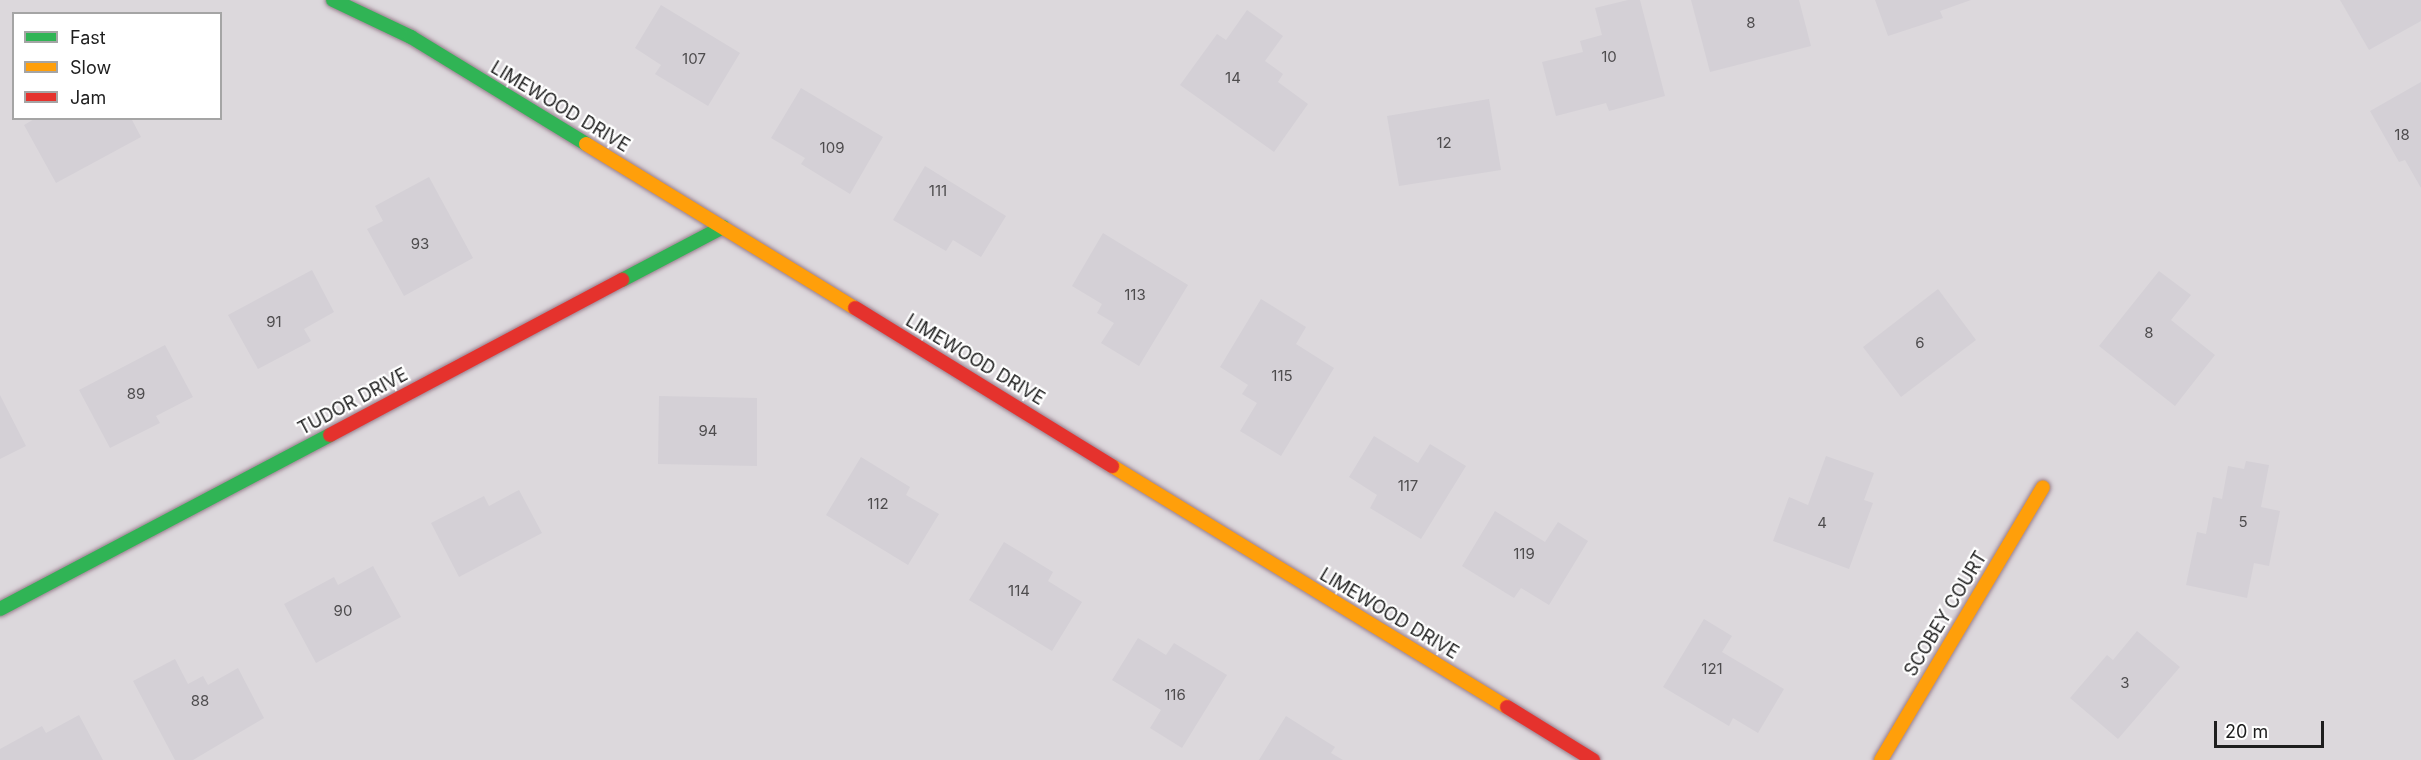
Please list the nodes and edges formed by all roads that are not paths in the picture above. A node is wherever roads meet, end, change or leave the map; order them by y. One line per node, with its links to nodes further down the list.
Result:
1 (333, 0): 2 (street, LIMEWOOD DRIVE)
2 (723, 227): 4 (street, TUDOR DRIVE); 5 (street, LIMEWOOD DRIVE)
3 (2043, 487): 6 (street, SCOBEY COURT)
4 (0, 609)
5 (1593, 760)
6 (1881, 760)

